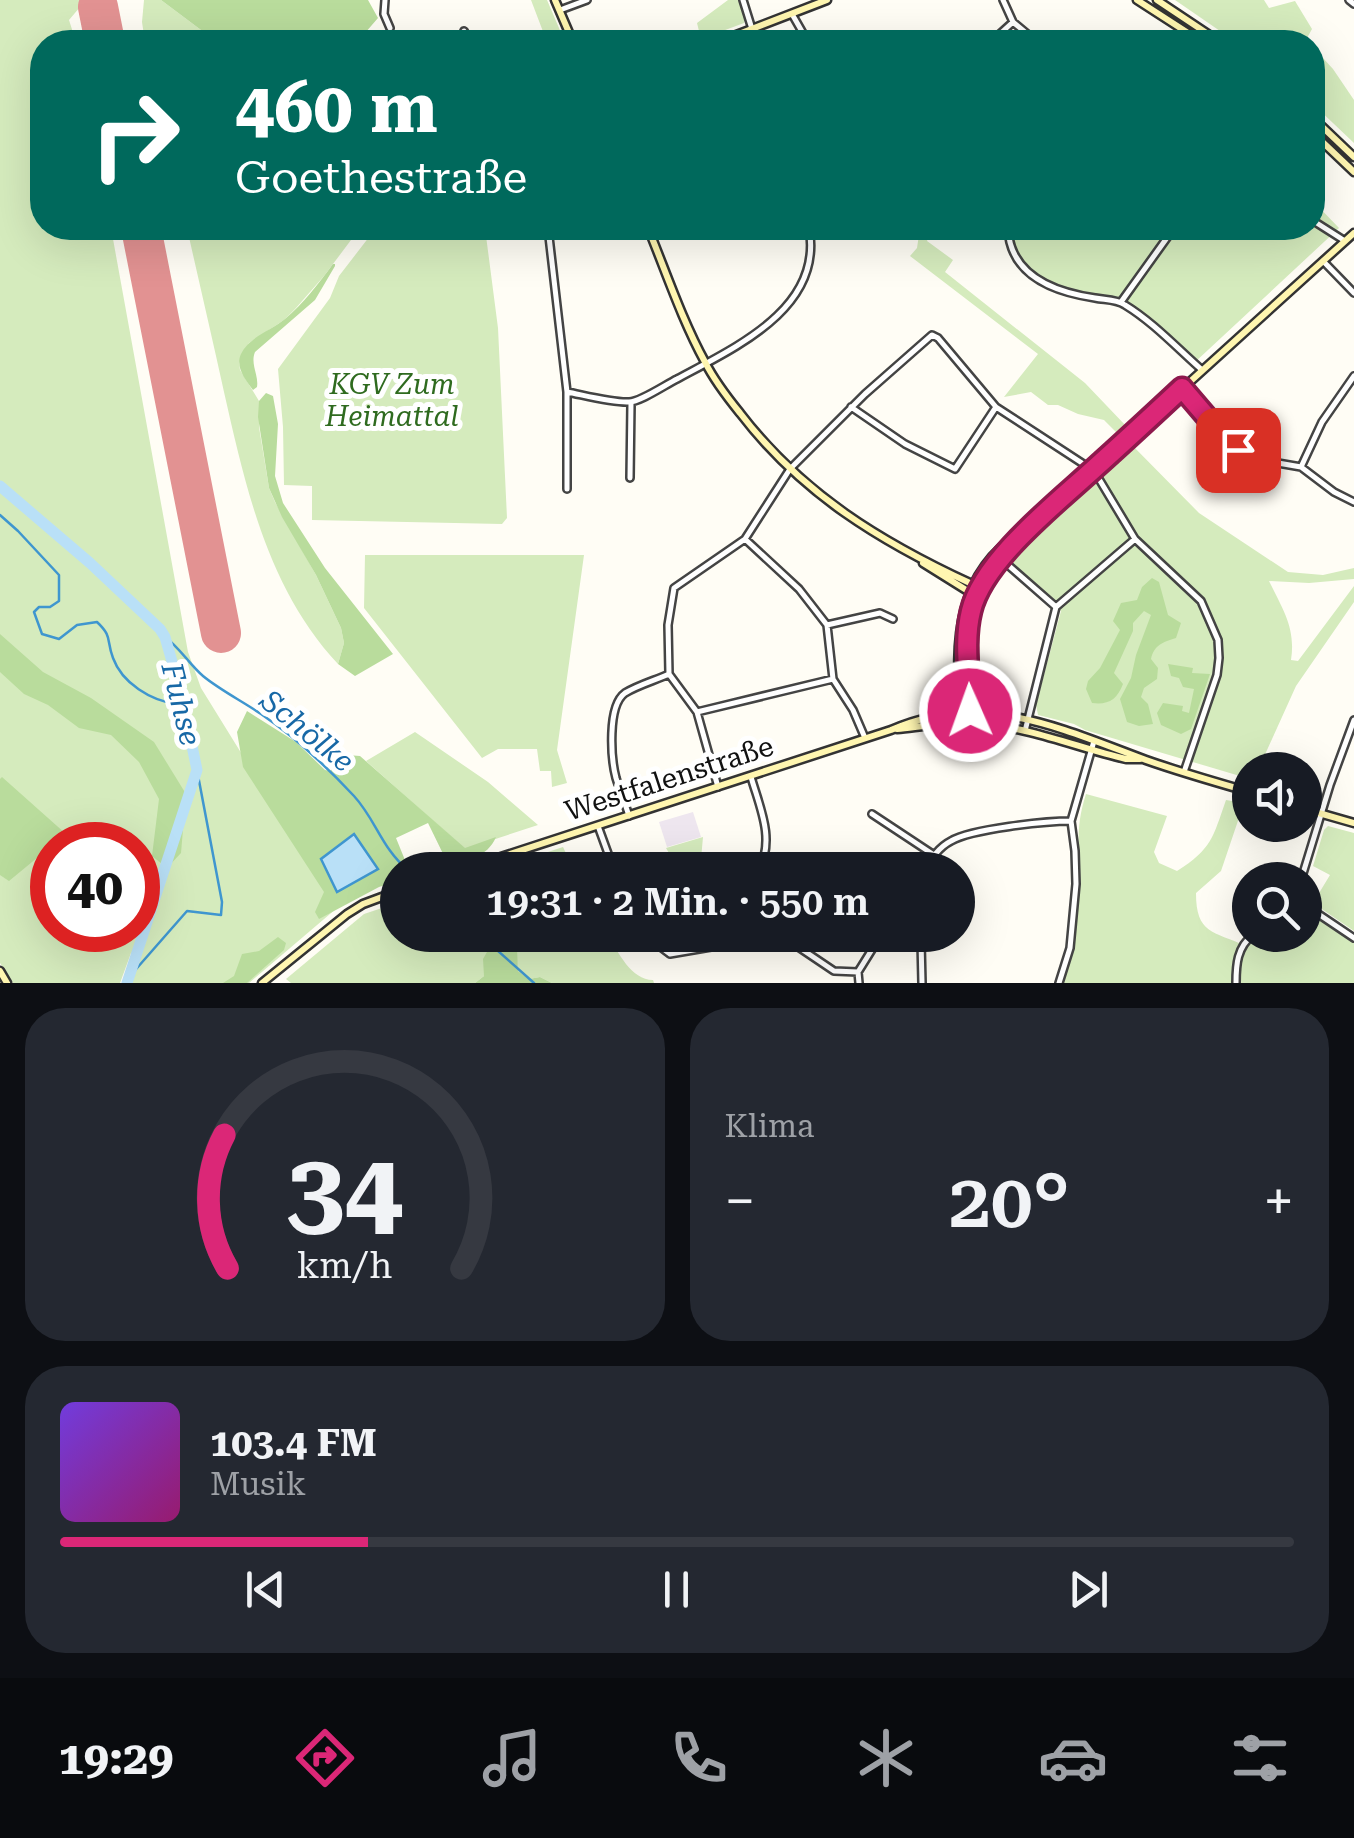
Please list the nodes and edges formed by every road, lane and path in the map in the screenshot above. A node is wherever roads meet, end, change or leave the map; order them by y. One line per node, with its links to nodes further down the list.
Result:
1 (385, 0): 13 (street)
2 (555, 0): 10 (street)
3 (588, 0): 10 (street)
4 (743, 0): 14 (street)
5 (827, 0): 9 (street)
6 (1003, 0): 12 (street)
7 (1136, 0): 19 (street)
8 (1157, 0): 20 (street)
9 (807, 4): 11 (street)
10 (560, 10): 15 (street)
11 (792, 14): 14 (street); 16 (street)
12 (1014, 22): 17 (street); 18 (street)
13 (390, 28)
14 (752, 29)
15 (568, 30)
16 (801, 30)
17 (1005, 30)
18 (1023, 30)
19 (1189, 30)
20 (1194, 30)
21 (1325, 130): 23 (street)
22 (1325, 144): 24 (street)
23 (1354, 157)
24 (1354, 172)
25 (1325, 229): 32 (street)
26 (1354, 232): 32 (street)
27 (549, 240): 40 (street)
28 (653, 240): 36 (street)
29 (809, 240): 36 (street)
30 (1010, 240): 35 (street)
31 (1165, 240): 35 (street)
32 (1345, 242): 33 (street)
33 (1324, 261): 34 (street); 37 (street)
34 (1354, 292)
35 (1121, 302): 37 (street)
36 (705, 364): 41 (street); 45 (street)
37 (1202, 370): 39 (street)
38 (1354, 376): 44 (street)
39 (1182, 388): 44 (street); 46 (street)
40 (567, 392): 41 (street); 48 (street)
41 (631, 403): 47 (street)
42 (851, 407): 43 (street); 43 (street); 45 (street)
43 (996, 407): 46 (street)
44 (1301, 467): 49 (street)
45 (790, 469): 51 (street); 54 (street)
46 (1092, 471): 50 (street); 52 (street)
47 (630, 478)
48 (567, 489)
49 (1354, 502)
50 (1030, 527): 53 (street); 54 (street)
51 (745, 539): 57 (street); 58 (street)
52 (1135, 539): 55 (street); 72 (street)
53 (1001, 558): 54 (street); 55 (street)
54 (972, 590): 60 (street); 62 (street)
55 (1056, 608): 63 (street)
56 (893, 619): 57 (street)
57 (827, 625): 59 (street)
58 (670, 674): 61 (street); 78 (street)
59 (832, 678): 61 (street); 68 (street)
60 (970, 711): 62 (street, Westfalenstraße); 63 (street, Westfalenstraße); 65 (street)
61 (697, 712): 74 (street)
62 (960, 712): 65 (street); 66 (street, Westfalenstraße)
63 (1028, 720): 67 (street); 69 (street, Westfalenstraße)
64 (1354, 720): 77 (street)
65 (966, 723): 66 (street, Westfalenstraße); 67 (street, Westfalenstraße)
66 (891, 730): 68 (street, Westfalenstraße)
67 (1025, 731): 70 (street, Westfalenstraße)
68 (865, 738): 73 (street, Westfalenstraße)
69 (1094, 741): 70 (street); 71 (street, Westfalenstraße)
70 (1092, 750): 71 (street, Westfalenstraße); 79 (street)
71 (1144, 759): 72 (street)
72 (1184, 772): 75 (street)
73 (751, 777): 74 (street, Westfalenstraße); 84 (street)
74 (718, 787): 78 (street, Westfalenstraße)
75 (1232, 787)
76 (872, 814): 85 (street)
77 (1322, 814): 80 (street)
78 (628, 816): 81 (street, Westfalenstraße)
79 (1071, 821): 86 (street); 100 (street)
80 (1354, 823)
81 (598, 826): 82 (street, Westfalenstraße); 83 (street)
82 (517, 852)
83 (607, 852)
84 (766, 852)
85 (928, 852)
86 (938, 852)
87 (380, 898): 97 (street)
88 (1322, 916): 89 (street)
89 (1354, 938)
90 (806, 952): 95 (street)
91 (870, 952): 95 (street)
92 (921, 952): 99 (street)
93 (1239, 952): 101 (street)
94 (0, 971): 96 (street)
95 (858, 972): 98 (street)
96 (7, 983)
97 (262, 983)
98 (859, 983)
99 (922, 983)
100 (1059, 983)
101 (1236, 983)

